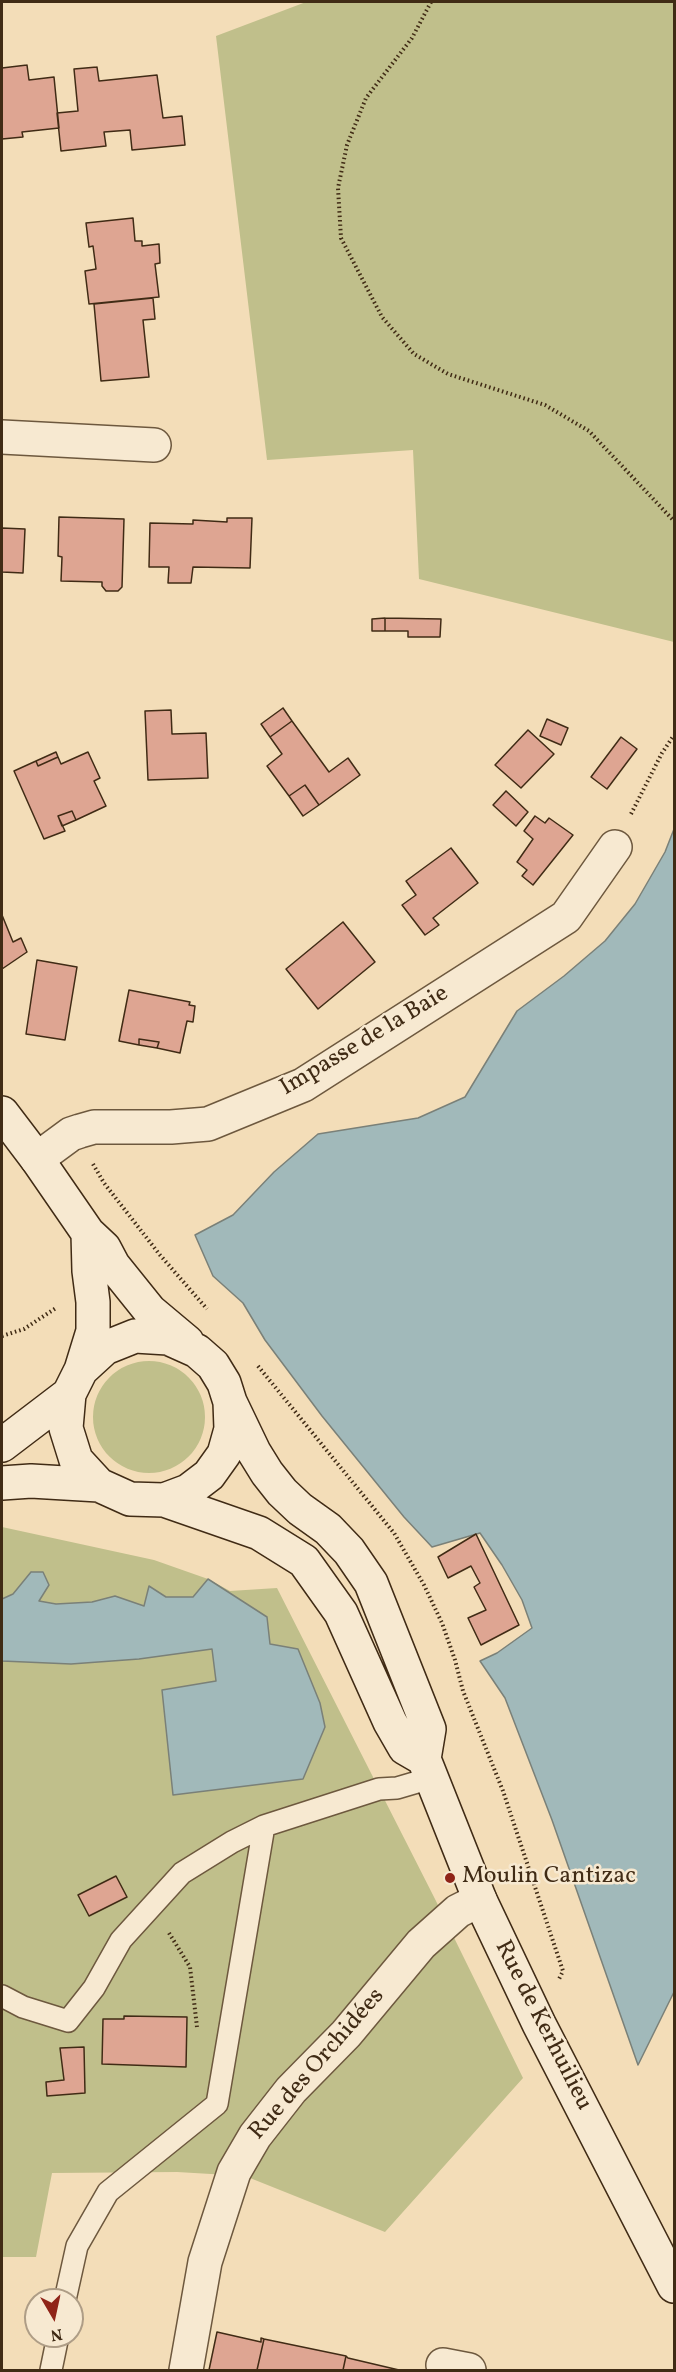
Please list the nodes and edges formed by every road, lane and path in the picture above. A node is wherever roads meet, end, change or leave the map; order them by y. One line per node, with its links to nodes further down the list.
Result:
1 (431, 2): 4 (path)
2 (2, 437): 3 (main road)
3 (154, 445)
4 (675, 520)
5 (675, 735): 6 (path)
6 (615, 847): 8 (main road, Impasse de la Baie)
7 (2, 1113): 8 (main road)
8 (37, 1159): 10 (main road)
9 (90, 1159): 11 (path)
10 (88, 1233): 14 (main road); 15 (main road)
11 (160, 1255)
12 (62, 1303): 13 (path)
13 (2, 1336)
14 (197, 1351): 15 (main road); 16 (main road)
15 (75, 1382): 17 (main road); 19 (main road)
16 (230, 1402): 20 (main road); 21 (main road)
17 (2, 1445)
18 (2, 1483): 19 (main road)
19 (99, 1485): 20 (main road)
20 (164, 1500): 21 (main road)
21 (428, 1769): 22 (lane); 23 (main road, Rue de Kerhuilieu)
22 (264, 1826): 24 (lane); 26 (lane)
23 (480, 1900): 25 (main road, Rue de Kerhuilieu); 29 (main road, Rue des Orchidées)
24 (2, 1996)
25 (675, 2286)
26 (68, 2288)
27 (56, 2348): 28 (lane)
28 (51, 2370)
29 (186, 2370)

